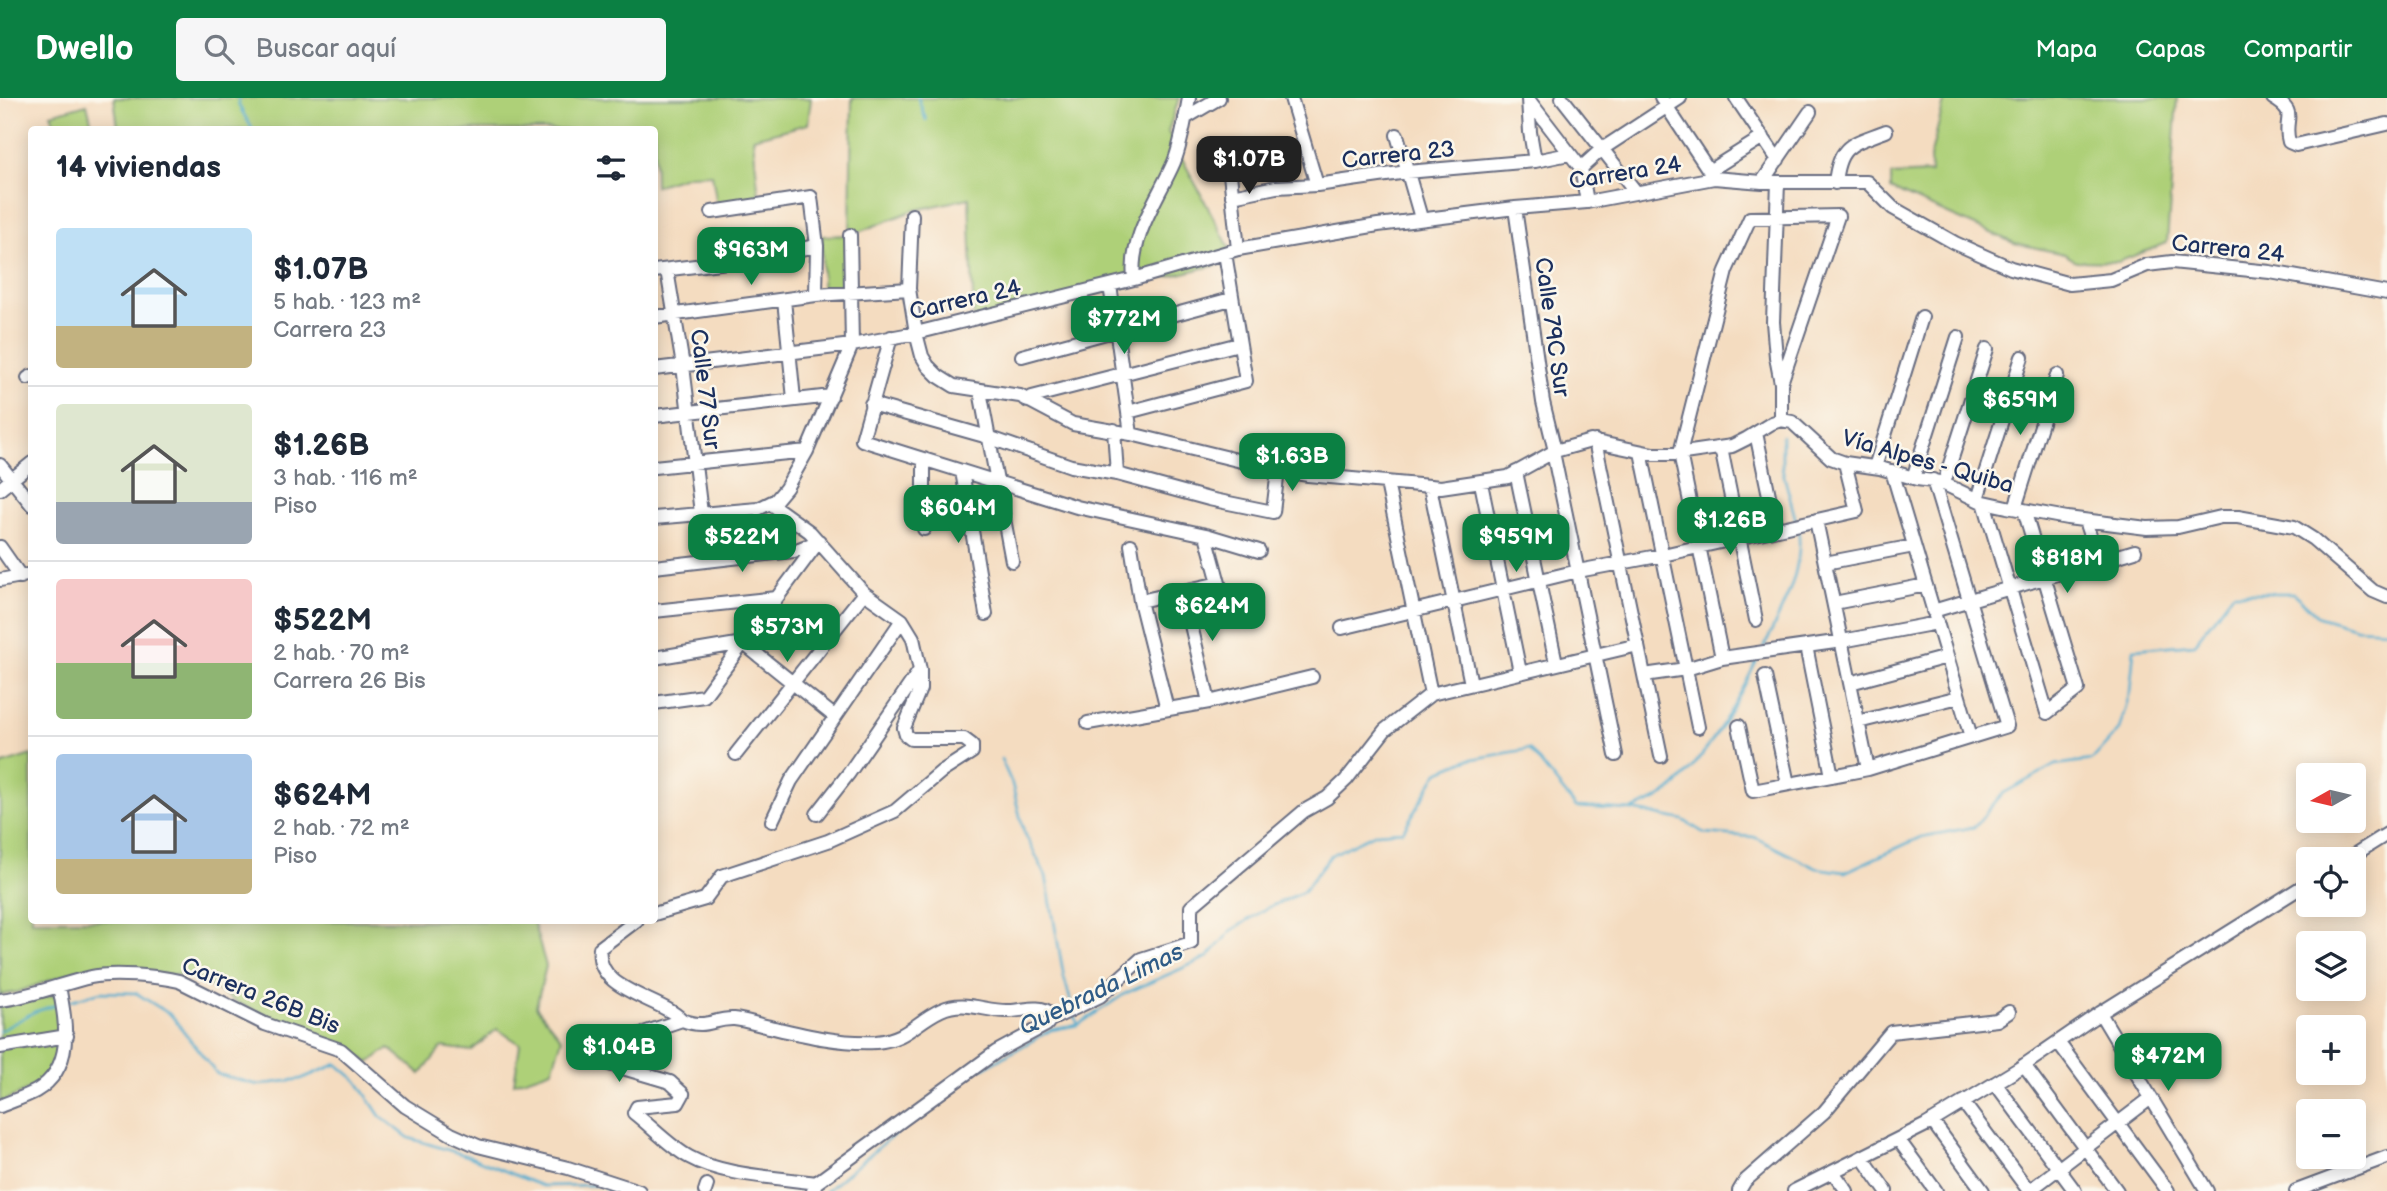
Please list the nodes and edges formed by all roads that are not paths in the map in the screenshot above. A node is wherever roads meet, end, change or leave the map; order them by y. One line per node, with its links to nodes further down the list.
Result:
1 (1189, 98): 11 (street)
2 (1219, 98): 11 (street)
3 (1291, 98): 27 (street)
4 (1529, 98): 18 (street); 20 (street)
5 (1562, 98): 17 (street)
6 (1680, 98): 9 (street)
7 (1736, 98): 15 (street)
8 (2273, 98): 12 (street)
9 (1664, 102): 17 (street); 23 (street)
10 (1810, 112): 19 (street)
11 (1185, 118): 41 (street)
12 (2387, 124)
13 (1886, 131): 26 (street)
14 (1397, 135): 22 (street)
15 (1763, 137): 19 (street); 23 (street)
16 (1227, 146): 29 (street)
17 (1602, 149): 21 (street); 28 (street)
18 (1569, 154): 20 (street, Carrera 23); 21 (street)
19 (1778, 160): 24 (street)
20 (1535, 161): 22 (street, Carrera 23)
21 (1581, 168): 30 (street)
22 (1408, 172): 27 (street, Carrera 23); 34 (street)
23 (1711, 175): 24 (street, Carrera 24); 28 (street, Carrera 24)
24 (1762, 182): 25 (street, Carrera 24)
25 (1779, 182): 26 (street, Carrera 24); 35 (street)
26 (1835, 183): 45 (street, Carrera 24)
27 (1317, 185): 29 (street, Carrera 23)
28 (1636, 192): 30 (street, Carrera 24)
29 (1233, 196): 38 (street)
30 (1587, 202): 31 (street, Carrera 24)
31 (1515, 208): 34 (street, Carrera 24); 83 (street, Calle 79C Sur)
32 (712, 212): 37 (street)
33 (912, 215): 43 (street)
34 (1421, 218): 38 (street, Carrera 24)
35 (1778, 218): 66 (street); 66 (street); 85 (street)
36 (850, 236): 44 (street)
37 (817, 246): 40 (street); 46 (street)
38 (1238, 249): 39 (street, Carrera 24)
39 (1225, 253): 41 (street, Carrera 24); 47 (street)
40 (661, 270): 49 (street, Calle 77 Sur)
41 (1133, 279): 42 (street, Carrera 24)
42 (1110, 285): 52 (street); 53 (street, Carrera 24)
43 (909, 289): 44 (street); 53 (street)
44 (850, 292): 46 (street); 57 (street)
45 (2387, 293)
46 (816, 295): 48 (street)
47 (1231, 299): 52 (street); 56 (street)
48 (784, 300): 49 (street); 59 (street)
49 (676, 314): 50 (street); 62 (street, Calle 77 Sur)
50 (658, 316)
51 (1922, 317): 92 (street)
52 (1116, 330): 60 (street); 64 (street)
53 (916, 333): 54 (street, Carrera 24); 67 (street)
54 (891, 337): 57 (street, Carrera 24); 71 (street)
55 (1958, 337): 98 (street)
56 (1239, 344): 64 (street); 73 (street)
57 (852, 345): 59 (street, Carrera 24); 68 (street)
58 (1987, 349): 100 (street)
59 (789, 353): 62 (street, Carrera 24); 69 (street)
60 (1022, 356)
61 (2022, 356): 107 (street)
62 (683, 366): 63 (street, Carrera 24); 72 (street, Calle 77 Sur)
63 (658, 369)
64 (1122, 373): 70 (street); 73 (street)
65 (2057, 375): 109 (street)
66 (1782, 383): 75 (street)
67 (980, 391): 70 (street); 79 (street)
68 (831, 396): 69 (street); 82 (street)
69 (794, 400): 72 (street)
70 (1028, 401): 76 (street)
71 (871, 404): 79 (street); 86 (street)
72 (688, 412): 74 (street); 87 (street, Calle 77 Sur)
73 (1128, 412): 78 (street)
74 (658, 416)
75 (1781, 420): 77 (street); 88 (street, Vía Alpes - Quiba)
76 (1114, 430): 78 (street); 97 (street)
77 (1756, 433): 81 (street); 115 (street)
78 (1131, 434): 93 (street)
79 (988, 436): 97 (street); 103 (street)
80 (1595, 441): 83 (street); 84 (street); 128 (street)
81 (1721, 448): 85 (street); 117 (street)
82 (807, 451): 87 (street); 108 (street)
83 (1554, 452): 96 (street); 131 (street, Calle 79C Sur)
84 (1641, 452): 85 (street); 125 (street)
85 (1680, 453): 122 (street)
86 (924, 459): 94 (street); 114 (street)
87 (694, 463): 91 (street); 110 (street, Calle 77 Sur)
88 (1845, 463): 92 (street, Vía Alpes - Quiba); 113 (street)
89 (0, 465): 99 (street)
90 (28, 466): 99 (street)
91 (658, 467)
92 (1875, 467): 95 (street, Vía Alpes - Quiba)
93 (1278, 470): 97 (street); 101 (street)
94 (962, 471): 103 (street); 149 (street)
95 (1892, 471): 98 (street, Vía Alpes - Quiba); 120 (street)
96 (1516, 472): 102 (street); 135 (street)
97 (1117, 474)
98 (1913, 478): 100 (street, Vía Alpes - Quiba)
99 (12, 480): 105 (street); 106 (street)
100 (1939, 482): 107 (street, Vía Alpes - Quiba); 143 (street)
101 (1387, 483): 104 (street); 148 (street)
102 (1480, 483): 104 (street); 138 (street)
103 (999, 484): 116 (street); 126 (street)
104 (1430, 487): 145 (street)
105 (0, 489)
106 (28, 500)
107 (1980, 501): 109 (street, Vía Alpes - Quiba); 137 (street)
108 (771, 504): 110 (street); 118 (street)
109 (2020, 509): 112 (street, Vía Alpes - Quiba); 133 (street)
110 (701, 513): 111 (street)
111 (658, 518)
112 (2085, 521): 127 (street); 141 (street, Vía Alpes - Quiba)
113 (1803, 523): 115 (street); 129 (street)
114 (924, 529)
115 (1776, 529): 117 (street)
116 (1206, 535): 123 (street); 139 (street)
117 (1740, 538): 122 (street); 152 (street)
118 (819, 541): 130 (street); 140 (street); 142 (street)
119 (1130, 545): 144 (street)
120 (1914, 546): 129 (street); 136 (street)
121 (0, 547): 132 (street)
122 (1699, 547): 125 (street); 161 (street)
123 (1259, 551)
124 (2135, 551): 127 (street)
125 (1662, 555): 128 (street); 163 (street)
126 (1012, 561)
127 (2099, 562): 133 (street)
128 (1621, 563): 131 (street); 156 (street)
129 (1825, 563): 146 (street)
130 (658, 568)
131 (1577, 571): 135 (street); 158 (street, Calle 79C Sur)
132 (26, 576): 134 (street)
133 (2044, 578): 137 (street); 137 (street)
134 (0, 580)
135 (1539, 581): 138 (street); 162 (street)
136 (1926, 585): 146 (street); 150 (street)
137 (2010, 589): 143 (street)
138 (1503, 590): 145 (street); 165 (street)
139 (1183, 591): 144 (street); 175 (street)
140 (864, 593): 151 (street); 169 (street)
141 (2387, 597)
142 (776, 598): 147 (street); 155 (street)
143 (1969, 600): 150 (street); 182 (street)
144 (1140, 601): 176 (street)
145 (1454, 601): 148 (street); 171 (street)
146 (1834, 603): 154 (street)
147 (658, 611)
148 (1413, 611): 153 (street); 172 (street)
149 (986, 614)
150 (1935, 617): 154 (street); 160 (street)
151 (902, 620): 164 (street); 177 (street)
152 (1756, 620)
153 (1342, 628)
154 (1842, 641): 157 (street); 170 (street)
155 (743, 643): 159 (street); 169 (street); 174 (street)
156 (1638, 645): 158 (street); 166 (street)
157 (1806, 646): 161 (street); 187 (street)
158 (1595, 654): 162 (street); 184 (street, Calle 79C Sur)
159 (658, 657)
160 (1947, 657): 170 (street); 173 (street)
161 (1722, 658): 163 (street)
162 (1556, 663): 165 (street)
163 (1686, 669): 166 (street); 181 (street)
164 (920, 670): 189 (street); 194 (street)
165 (1520, 672): 171 (street)
166 (1644, 675): 185 (street)
167 (1765, 676): 188 (street)
168 (1312, 677): 175 (street)
169 (793, 683): 177 (street); 183 (street)
170 (1850, 683): 178 (street)
171 (1471, 684): 172 (street)
172 (1431, 694): 201 (street)
173 (1959, 697): 178 (street); 182 (street)
174 (658, 702)
175 (1209, 702): 176 (street)
176 (1167, 709): 179 (street)
177 (834, 716): 190 (street)
178 (1858, 722): 186 (street)
179 (1088, 723)
180 (1739, 726): 188 (street)
181 (1698, 727)
182 (1971, 737): 186 (street)
183 (736, 754)
184 (1616, 755)
185 (1661, 756)
186 (1868, 769): 187 (street)
187 (1832, 776): 188 (street)
188 (1788, 784)
189 (817, 814)
190 (772, 821)
191 (2387, 834): 192 (street)
192 (2366, 847)
193 (2296, 890): 199 (street)
194 (658, 913)
195 (632, 924): 200 (street)
196 (59, 986): 197 (street, Carrera 26B Bis); 202 (street); 220 (street, Carrera 26B Bis)
197 (0, 1000)
198 (2009, 1012): 221 (street)
199 (2100, 1013): 203 (street); 207 (street)
200 (682, 1020): 201 (street); 218 (street)
201 (1050, 1020): 218 (street)
202 (66, 1036): 204 (street); 209 (street)
203 (2058, 1042): 205 (street); 211 (street)
204 (0, 1047)
205 (2024, 1065): 206 (street); 213 (street)
206 (1995, 1083): 208 (street); 216 (street)
207 (2151, 1098): 211 (street); 230 (street)
208 (1963, 1102): 210 (street); 226 (street)
209 (5, 1103)
210 (1931, 1121): 212 (street); 225 (street)
211 (2118, 1123): 213 (street); 229 (street)
212 (1898, 1139): 214 (street); 224 (street)
213 (2085, 1148): 216 (street); 228 (street)
214 (1862, 1157): 217 (street); 223 (street)
215 (2387, 1157): 231 (street)
216 (2059, 1168): 226 (street); 227 (street)
217 (1833, 1172): 219 (street); 222 (street)
218 (814, 1187)
219 (1798, 1190)
220 (639, 1191)
221 (1739, 1191)
222 (1847, 1191)
223 (1886, 1191)
224 (1936, 1191)
225 (1983, 1191)
226 (2029, 1191)
227 (2075, 1191)
228 (2117, 1191)
229 (2168, 1191)
230 (2207, 1191)
231 (2296, 1191)

